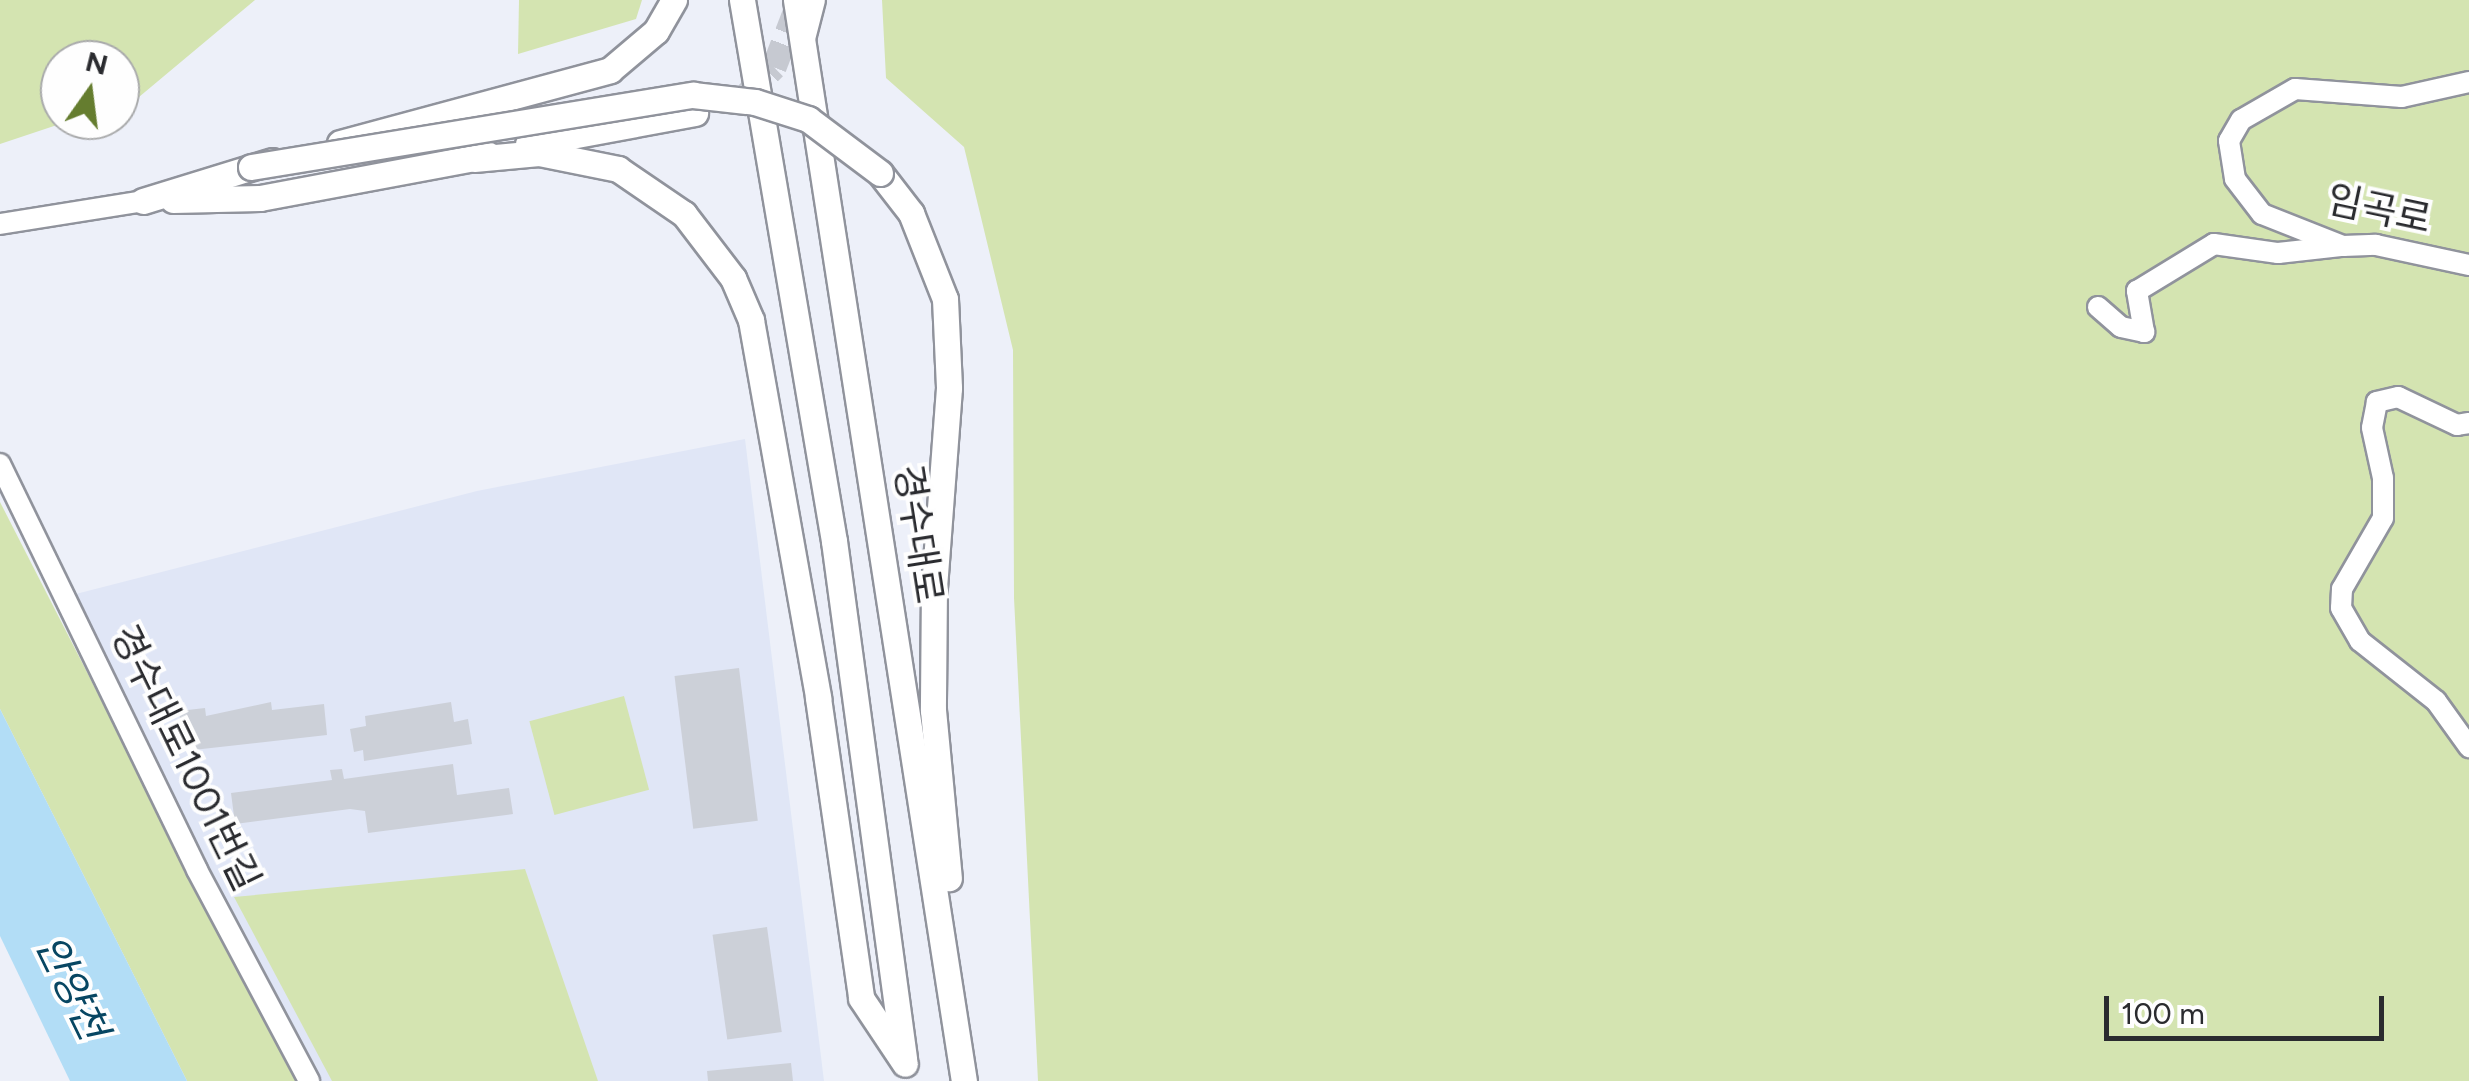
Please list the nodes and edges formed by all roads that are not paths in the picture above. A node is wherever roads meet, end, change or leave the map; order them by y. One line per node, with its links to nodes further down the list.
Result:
1 (674, 0): 9 (main road, bridge)
2 (742, 0): 19 (main road)
3 (796, 0): 5 (main road, 경수대로)
4 (815, 0): 5 (street)
5 (804, 46): 18 (main road, 경수대로)
6 (2469, 82): 12 (street, 임곡로)
7 (695, 113): 8 (main road)
8 (474, 159): 10 (main road); 19 (main road)
9 (251, 167): 10 (main road); 18 (main road, bridge)
10 (144, 201): 11 (street)
11 (0, 224)
12 (2343, 246): 13 (street, 임곡로); 14 (street)
13 (2469, 265)
14 (2098, 306)
15 (2469, 423): 17 (street)
16 (0, 464): 20 (street, 경수대로1001번길)
17 (2469, 747)
18 (963, 1069)
19 (906, 1073)
20 (309, 1081)

